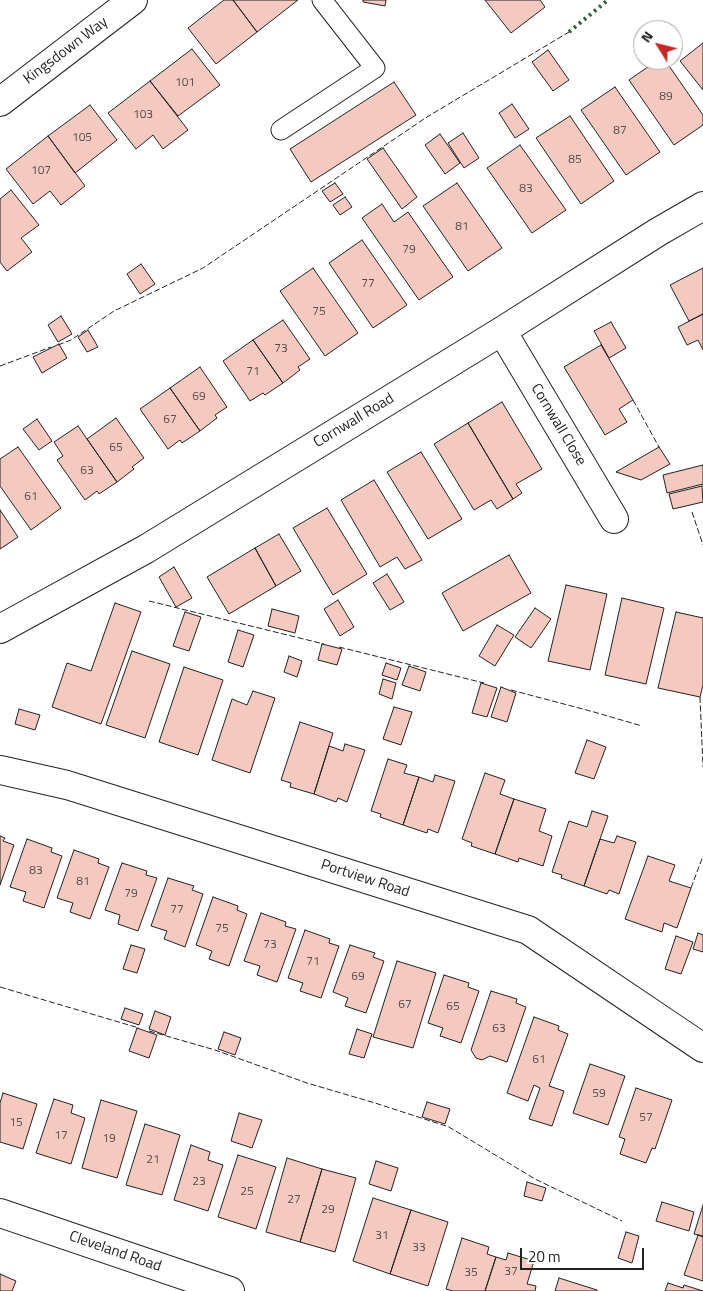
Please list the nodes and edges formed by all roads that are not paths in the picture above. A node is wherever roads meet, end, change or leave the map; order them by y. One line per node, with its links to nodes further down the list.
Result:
1 (133, 0): 3 (street, Kingsdown Way)
2 (322, 0): 4 (lane)
3 (0, 102)
4 (281, 130)
5 (703, 206): 6 (street, Cornwall Road)
6 (502, 331): 7 (street, Cornwall Close); 8 (street, Cornwall Road)
7 (614, 519)
8 (0, 629)
9 (0, 770): 10 (street, Portview Road)
10 (703, 1048)
11 (0, 1213): 12 (street, Cleveland Road)
12 (230, 1291)

